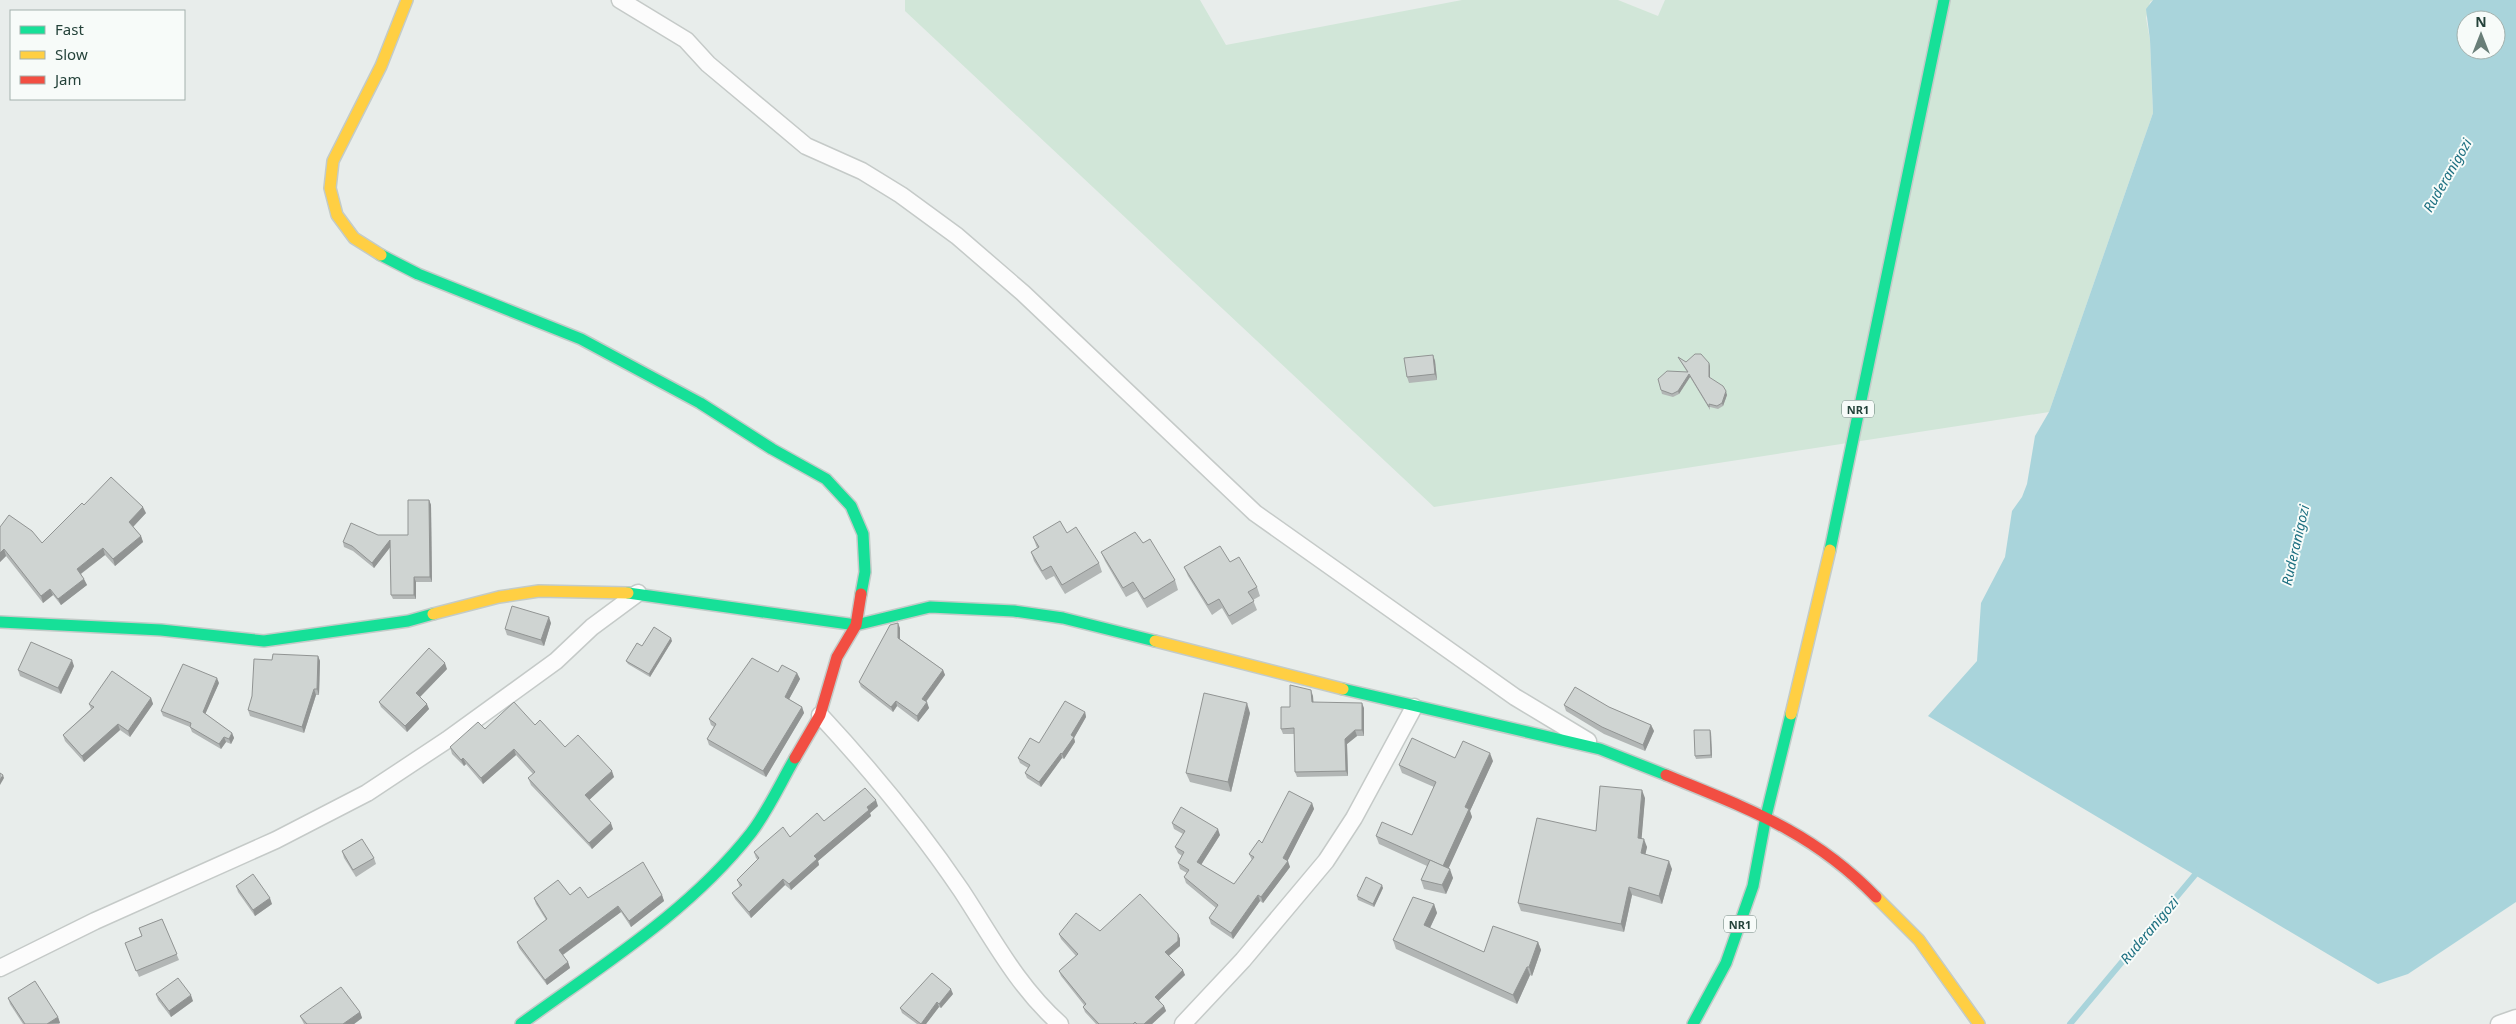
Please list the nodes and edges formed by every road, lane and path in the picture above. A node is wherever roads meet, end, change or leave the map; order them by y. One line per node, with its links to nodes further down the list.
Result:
1 (406, 0): 6 (main road)
2 (620, 0): 9 (street)
3 (1944, 0): 10 (main road, NR1)
4 (638, 593): 5 (main road); 6 (main road); 11 (street)
5 (0, 622)
6 (856, 625): 7 (main road); 8 (main road)
7 (1414, 707): 9 (main road); 15 (street)
8 (820, 715): 13 (main road); 14 (street)
9 (1600, 749): 10 (main road)
10 (1766, 816): 16 (main road, NR1); 17 (main road)
11 (0, 968)
12 (2516, 1018): 18 (street)
13 (521, 1024)
14 (1060, 1024)
15 (1184, 1024)
16 (1693, 1024)
17 (1979, 1024)
18 (2499, 1024)

